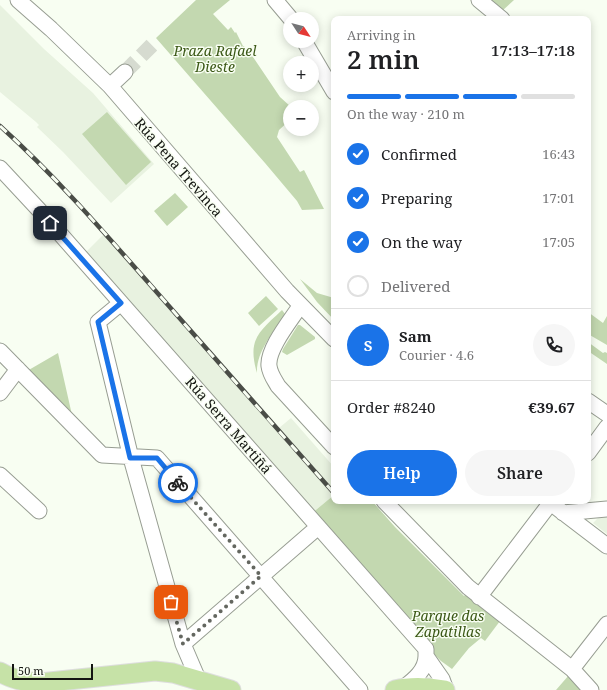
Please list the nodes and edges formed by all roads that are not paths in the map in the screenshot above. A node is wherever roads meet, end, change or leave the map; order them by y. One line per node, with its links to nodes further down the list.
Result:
1 (18, 0): 8 (street, Rúa Pena Trevinca)
2 (275, 0): 4 (street)
3 (479, 0): 5 (street)
4 (284, 12)
5 (496, 16)
6 (308, 48): 9 (street)
7 (125, 72): 8 (street)
8 (110, 86): 12 (street, Rúa Pena Trevinca)
9 (331, 87)
10 (0, 168): 11 (street, Rúa Serra Martiñá)
11 (121, 303): 22 (street); 30 (street, Rúa Serra Martiñá)
12 (300, 306): 13 (street, Rúa Pena Trevinca); 20 (street)
13 (331, 336)
14 (0, 351): 15 (street)
15 (18, 369): 16 (street); 22 (street)
16 (0, 393)
17 (591, 402): 18 (street)
18 (607, 414)
19 (607, 427): 21 (street)
20 (331, 444)
21 (591, 449)
22 (130, 458): 32 (street); 35 (street)
23 (0, 475): 28 (street)
24 (389, 504): 33 (street)
25 (549, 504): 33 (street)
26 (553, 504): 29 (street)
27 (607, 509): 29 (street)
28 (38, 511)
29 (563, 512): 31 (street)
30 (318, 527): 32 (street); 36 (street, Rúa Serra Martiñá)
31 (607, 546)
32 (261, 576): 35 (street); 43 (street)
33 (479, 597): 37 (street)
34 (607, 624): 37 (street)
35 (183, 644): 39 (street)
36 (426, 652): 41 (street); 44 (street, Rúa Serra Martiñá)
37 (572, 669): 45 (street)
38 (0, 672): 40 (main road)
39 (198, 679): 40 (main road); 42 (main road)
40 (92, 684)
41 (399, 689): 44 (main road)
42 (231, 690)
43 (360, 690)
44 (445, 690)
45 (591, 690)

